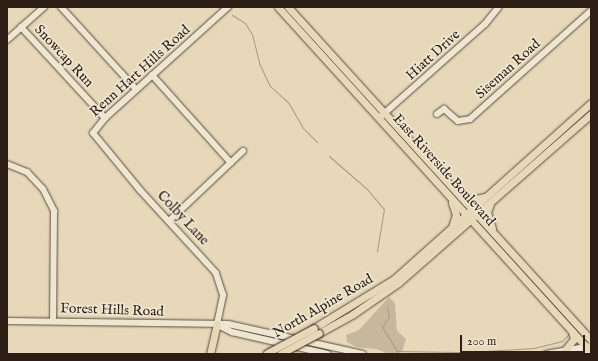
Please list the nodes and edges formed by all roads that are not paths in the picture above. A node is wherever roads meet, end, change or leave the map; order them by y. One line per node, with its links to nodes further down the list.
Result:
1 (44, 7): 8 (street)
2 (62, 7): 11 (street)
3 (228, 7): 10 (street, Renn Hart Hills Road)
4 (278, 7): 15 (main road, East Riverside Boulevard)
5 (288, 7): 15 (main road, East Riverside Boulevard)
6 (499, 7): 15 (street, Hiatt Drive)
7 (591, 11): 13 (street, Siseman Road)
8 (21, 27): 9 (street); 16 (street, Snowcap Run)
9 (7, 40)
10 (152, 75): 11 (street, Renn Hart Hills Road); 19 (street)
11 (136, 89): 16 (street, Renn Hart Hills Road)
12 (591, 103): 21 (main road, North Alpine Road)
13 (437, 114)
14 (591, 114): 21 (main road, North Alpine Road)
15 (382, 115): 22 (main road, East Riverside Boulevard); 23 (main road, East Riverside Boulevard)
16 (105, 118): 17 (street, Renn Hart Hills Road)
17 (97, 140): 26 (street, Colby Lane)
18 (243, 151): 19 (street)
19 (231, 163): 26 (street)
20 (7, 164): 30 (street)
21 (522, 170): 24 (main road, North Alpine Road)
22 (447, 194): 25 (main road, East Riverside Boulevard); 27 (main road)
23 (459, 195): 24 (main road); 25 (main road, East Riverside Boulevard)
24 (490, 198): 25 (main road, North Alpine Road); 29 (main road)
25 (471, 214): 27 (main road, North Alpine Road); 28 (main road, East Riverside Boulevard); 29 (main road, East Riverside Boulevard)
26 (170, 221): 33 (street, Colby Lane)
27 (455, 229): 28 (main road); 35 (main road, North Alpine Road)
28 (480, 230): 34 (main road, East Riverside Boulevard)
29 (496, 235): 31 (main road, East Riverside Boulevard)
30 (53, 320): 32 (street, Forest Hills Road); 33 (street, Forest Hills Road)
31 (573, 320): 36 (main road); 37 (main road, East Riverside Boulevard)
32 (7, 321)
33 (217, 324): 41 (main road); 43 (street, Forest Hills Road); 44 (street, Forest Hills Road)
34 (568, 327): 38 (main road, East Riverside Boulevard); 39 (main road)
35 (317, 331): 40 (main road, North Alpine Road, bridge); 42 (main road, North Alpine Road, bridge)
36 (591, 335)
37 (591, 340)
38 (590, 349): 39 (street); 46 (street)
39 (565, 350): 45 (street)
40 (266, 353)
41 (210, 354)
42 (280, 354)
43 (327, 354)
44 (363, 354)
45 (546, 354)
46 (579, 354)

